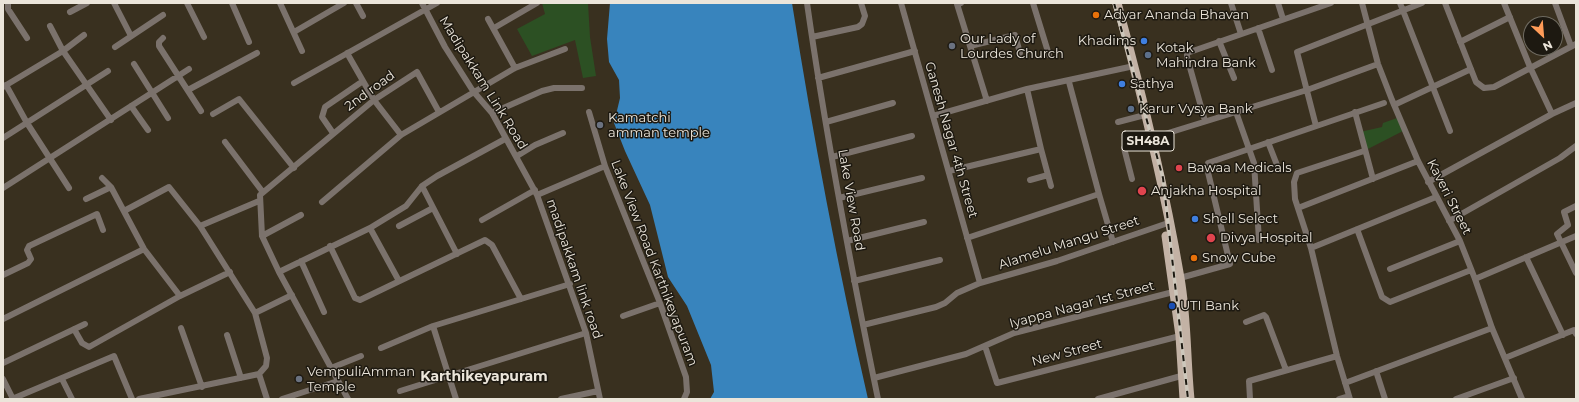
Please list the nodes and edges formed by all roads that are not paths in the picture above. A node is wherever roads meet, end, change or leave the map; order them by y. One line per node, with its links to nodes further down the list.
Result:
1 (87, 3): 30 (street)
2 (114, 3): 43 (street)
3 (187, 3): 44 (street)
4 (232, 3): 49 (street)
5 (280, 3): 40 (street)
6 (344, 3): 40 (street)
7 (356, 3): 32 (street)
8 (422, 3): 28 (street, Madipakkam Link Road)
9 (437, 3): 28 (street)
10 (537, 3): 38 (street)
11 (807, 3): 45 (street, Lake View Road)
12 (861, 3): 45 (street)
13 (901, 3): 57 (street, Ganesh Nagar 4th Street)
14 (958, 3): 52 (street)
15 (1033, 3): 61 (street)
16 (1111, 3): 64 (main road, SH48A)
17 (1116, 3): 64 (main road, SH48A)
18 (1231, 3): 41 (street)
19 (1278, 3): 35 (street)
20 (1362, 3): 36 (street, Kaveri Street)
21 (1400, 3): 29 (street)
22 (1422, 3): 29 (street)
23 (1445, 3): 50 (street)
24 (1504, 3): 33 (street)
25 (1555, 3): 51 (street)
26 (1326, 4): 35 (street)
27 (6, 8): 46 (street)
28 (426, 10): 59 (street); 84 (street, Madipakkam Link Road)
29 (1402, 10): 36 (street); 79 (street)
30 (70, 12)
31 (163, 15): 43 (street)
32 (363, 16)
33 (1510, 17): 50 (street); 65 (street)
34 (488, 19): 38 (street)
35 (1283, 19): 39 (street)
36 (1367, 24): 63 (street, Kaveri Street); 83 (street)
37 (50, 26): 55 (street)
38 (494, 28): 66 (street)
39 (1258, 28): 41 (street); 69 (street)
40 (294, 32): 56 (street)
41 (1241, 34): 48 (street)
42 (84, 35): 55 (street)
43 (132, 36): 53 (street)
44 (204, 37)
45 (812, 37): 72 (street, Lake View Road)
46 (27, 38)
47 (163, 38): 71 (street)
48 (1219, 41): 73 (street); 105 (street)
49 (249, 42)
50 (1460, 42): 68 (street)
51 (1574, 45): 65 (street)
52 (970, 46): 60 (street); 87 (street)
53 (115, 47)
54 (565, 49): 66 (street)
55 (63, 51): 77 (street); 78 (street)
56 (302, 51)
57 (915, 51): 72 (street); 101 (street, Ganesh Nagar 4th Street)
58 (257, 53): 82 (street)
59 (347, 53): 74 (street); 76 (street)
60 (1020, 53)
61 (1049, 55)
62 (134, 64): 85 (street)
63 (1378, 64): 83 (street); 91 (street, Kaveri Street)
64 (1131, 67): 75 (street); 102 (main road, SH48A); 117 (main road, SH48A)
65 (1530, 67): 68 (street); 100 (street)
66 (515, 68): 84 (street)
67 (189, 69): 71 (street)
68 (1471, 69): 79 (street)
69 (1272, 70)
70 (108, 71): 77 (street)
71 (178, 76): 82 (street); 85 (street)
72 (818, 78): 106 (street, Lake View Road)
73 (1234, 78)
74 (363, 81): 86 (street); 112 (street)
75 (1068, 82): 81 (street); 147 (street)
76 (294, 83)
77 (87, 85): 104 (street); 108 (street)
78 (4, 86): 108 (street)
79 (1432, 87): 91 (street); 111 (street)
80 (582, 88): 98 (street)
81 (1027, 89): 87 (street); 122 (street)
82 (188, 90): 93 (street)
83 (1307, 90): 96 (street); 109 (street)
84 (474, 91): 94 (street); 98 (street, Madipakkam Link Road)
85 (151, 93): 92 (street); 103 (street)
86 (374, 100): 94 (street, 2nd road); 112 (street, 2nd road); 114 (street)
87 (986, 101): 101 (street)
88 (893, 103): 106 (street)
89 (1384, 103): 97 (street)
90 (1576, 103): 100 (street)
91 (1394, 105): 128 (street, Kaveri Street)
92 (131, 106): 104 (street); 110 (street)
93 (201, 111)
94 (439, 112): 114 (street)
95 (589, 112): 130 (street, Lake View Road Karthikeyapuram)
96 (1236, 112): 105 (street); 123 (street)
97 (1355, 112): 109 (street); 124 (street)
98 (492, 113): 118 (street, Madipakkam Link Road)
99 (213, 114): 131 (street)
100 (1552, 114): 139 (street)
101 (933, 116): 132 (street, Ganesh Nagar 4th Street)
102 (1141, 116): 107 (street); 117 (main road, SH48A)
103 (168, 118)
104 (111, 120): 127 (street)
105 (1205, 121): 117 (street)
106 (826, 122): 126 (street, Lake View Road)
107 (1118, 122)
108 (27, 123): 116 (street); 127 (street)
109 (1316, 126): 120 (street)
110 (148, 130)
111 (1450, 131)
112 (333, 133): 131 (street, 2nd road)
113 (563, 133): 125 (street)
114 (401, 135): 152 (street)
115 (912, 136): 126 (street)
116 (3, 138)
117 (1150, 138): 136 (street); 161 (main road, SH48A); 188 (main road, SH48A)
118 (505, 139): 125 (street, Madipakkam Link Road); 140 (street)
119 (225, 142): 145 (street)
120 (1268, 142): 123 (street); 129 (street)
121 (1576, 146): 159 (street)
122 (1041, 149): 132 (street); 133 (street)
123 (1249, 149): 170 (street); 188 (street)
124 (1364, 151): 137 (street); 155 (street)
125 (517, 156): 146 (street, Madipakkam Link Road)
126 (832, 157): 149 (street, Lake View Road)
127 (50, 159): 143 (street); 144 (street)
128 (1418, 161): 137 (street); 139 (street, Kaveri Street)
129 (1277, 165)
130 (605, 166): 146 (street, madipakkam link road); 198 (street, Lake View Road Karthikeyapuram)
131 (294, 168): 145 (street, 2nd road)
132 (949, 171): 169 (street, Ganesh Nagar 4th Street)
133 (1048, 175): 138 (street); 141 (street)
134 (102, 178): 142 (street)
135 (922, 178): 149 (street)
136 (1132, 179)
137 (1373, 179): 155 (street)
138 (1030, 180)
139 (1428, 182): 148 (street, Kaveri Street)
140 (422, 186): 154 (street); 164 (street)
141 (1051, 186)
142 (111, 187): 150 (street); 156 (street)
143 (3, 188)
144 (69, 188)
145 (262, 191): 151 (street)
146 (536, 193): 158 (street); 193 (street, madipakkam link road)
147 (1099, 194): 169 (street); 173 (street)
148 (1436, 197): 159 (street, Kaveri Street); 165 (street)
149 (839, 198): 171 (street, Lake View Road)
150 (86, 199)
151 (260, 201): 162 (street); 167 (street)
152 (322, 202)
153 (1576, 206): 174 (street)
154 (433, 208): 163 (street); 178 (street)
155 (1298, 208): 176 (street)
156 (124, 211): 162 (street); 177 (street)
157 (301, 215): 167 (street)
158 (482, 220)
159 (1449, 221): 172 (street, Kaveri Street)
160 (924, 222): 171 (street)
161 (1165, 224): 173 (street, Alamelu Mangu Street); 194 (main road, SH48A)
162 (200, 226): 185 (street)
163 (399, 226)
164 (370, 228): 175 (street); 190 (street)
165 (1357, 229): 176 (street); 183 (street)
166 (103, 230): 184 (street)
167 (262, 236): 186 (street)
168 (1576, 236): 174 (street)
169 (967, 238): 192 (street, Ganesh Nagar 4th Street)
170 (1259, 240)
171 (847, 241): 191 (street, Lake View Road)
172 (1460, 241): 182 (street); 183 (street, Kaveri Street)
173 (1113, 242): 192 (street, Alamelu Mangu Street)
174 (1561, 242): 179 (street); 187 (street)
175 (330, 246): 181 (street); 190 (street)
176 (1310, 248): 218 (street)
177 (144, 249): 196 (street); 202 (street)
178 (457, 254): 190 (street); 197 (street)
179 (1526, 257): 189 (street); 213 (street)
180 (940, 260): 191 (street)
181 (301, 261): 186 (street); 199 (street)
182 (1390, 269)
183 (1472, 270): 189 (street, Kaveri Street)
184 (4, 272)
185 (230, 272): 196 (street); 200 (street)
186 (279, 272): 195 (street)
187 (1576, 273)
188 (1180, 278): 194 (main road, SH48A)
189 (1475, 279): 208 (street, Kaveri Street)
190 (399, 281)
191 (854, 281): 205 (street, Lake View Road)
192 (980, 283): 205 (street, Alamelu Mangu Street)
193 (570, 284): 197 (street); 211 (street, madipakkam link road)
194 (1178, 290): 214 (main road, SH48A); 215 (street, Iyappa Nagar 1st Street); 252 (main road, SH48A)
195 (292, 295): 200 (street); 221 (street)
196 (180, 296): 209 (street)
197 (521, 299): 206 (street)
198 (660, 303): 201 (street); 248 (street, Lake View Road Karthikeyapuram)
199 (324, 312)
200 (255, 313): 224 (street)
201 (623, 316)
202 (3, 319)
203 (1246, 322): 222 (street)
204 (84, 324): 209 (street)
205 (863, 325): 229 (street, Lake View Road)
206 (432, 326): 216 (street); 225 (street)
207 (181, 328): 234 (street)
208 (1492, 328): 219 (street, Kaveri Street); 223 (street)
209 (74, 329): 220 (street)
210 (1575, 332): 213 (street)
211 (586, 333): 225 (street); 236 (street, madipakkam link road)
212 (227, 335): 228 (street)
213 (1563, 335): 219 (street)
214 (1180, 336): 215 (street, New Street); 226 (main road, SH48A)
215 (985, 346): 229 (street, Iyappa Nagar 1st Street)
216 (380, 348)
217 (361, 356): 221 (street)
218 (1337, 356): 222 (street); 233 (street)
219 (1505, 358): 230 (street, Kaveri Street)
220 (3, 363)
221 (331, 368): 232 (street)
222 (1286, 370): 253 (street)
223 (1376, 371): 233 (street); 255 (street)
224 (259, 374): 228 (street); 242 (street)
225 (450, 375): 235 (street); 245 (street)
226 (1181, 376): 250 (street); 251 (main road, SH48A)
227 (62, 378): 238 (street); 239 (street); 240 (street)
228 (241, 378): 234 (street)
229 (874, 378): 249 (street, Lake View Road)
230 (1514, 378): 256 (street); 257 (street, Kaveri Street)
231 (3, 379): 238 (street)
232 (338, 381): 243 (street); 244 (street)
233 (1345, 383): 237 (street)
234 (202, 387): 241 (street)
235 (400, 390)
236 (598, 391): 246 (street); 247 (street, madipakkam link road)
237 (1350, 398): 254 (street)
238 (13, 399)
239 (72, 399)
240 (132, 399)
241 (140, 399)
242 (267, 399)
243 (282, 399)
244 (348, 399)
245 (456, 399)
246 (562, 399)
247 (600, 399)
248 (684, 399)
249 (878, 399)
250 (1098, 399)
251 (1184, 399)
252 (1190, 399)
253 (1250, 399)
254 (1339, 399)
255 (1385, 399)
256 (1456, 399)
257 (1522, 399)

